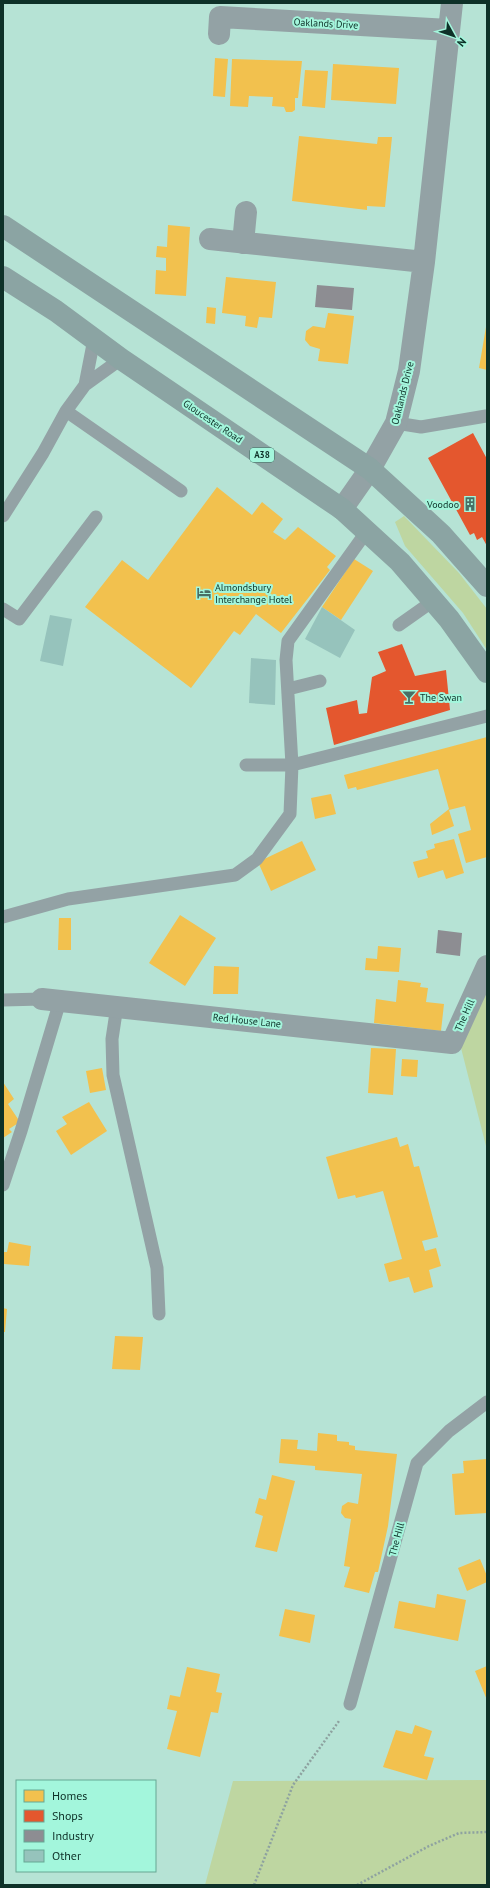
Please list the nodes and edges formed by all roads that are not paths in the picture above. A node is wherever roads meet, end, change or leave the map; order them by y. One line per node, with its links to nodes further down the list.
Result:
1 (452, 3): 2 (street, Oaklands Drive)
2 (449, 30): 3 (street, Oaklands Drive); 8 (street, Oaklands Drive)
3 (219, 34)
4 (246, 212): 7 (street)
5 (3, 226): 16 (main road)
6 (210, 239): 7 (street)
7 (242, 243): 8 (street)
8 (424, 262): 15 (street, Oaklands Drive)
9 (5, 283): 10 (main road, Gloucester Road / A38)
10 (94, 339): 11 (main road, Gloucester Road / A38); 12 (lane)
11 (121, 359): 12 (lane); 18 (main road, Gloucester Road / A38)
12 (85, 385): 13 (lane)
13 (66, 411): 17 (lane); 19 (lane)
14 (486, 416): 15 (lane)
15 (396, 423): 16 (street, Oaklands Drive)
16 (370, 469): 18 (street, Oaklands Drive); 22 (main road)
17 (181, 491)
18 (342, 509): 21 (main road, Gloucester Road / A38)
19 (3, 516)
20 (96, 516): 24 (lane)
21 (367, 531): 23 (main road, Gloucester Road / A38); 28 (lane)
22 (487, 586)
23 (433, 601): 25 (lane); 26 (main road, Gloucester Road / A38)
24 (3, 609)
25 (399, 625)
26 (487, 672)
27 (320, 681): 28 (lane)
28 (288, 689): 31 (lane)
29 (487, 716): 31 (lane)
30 (246, 765): 31 (lane)
31 (292, 765): 32 (lane)
32 (3, 917)
33 (487, 966): 37 (street, The Hill)
34 (3, 1000): 35 (lane)
35 (51, 1000): 36 (street, Red House Lane); 38 (lane)
36 (116, 1006): 37 (street, Red House Lane); 39 (lane)
37 (452, 1043)
38 (3, 1185)
39 (159, 1314)
40 (487, 1402): 41 (lane, The Hill)
41 (350, 1704)

